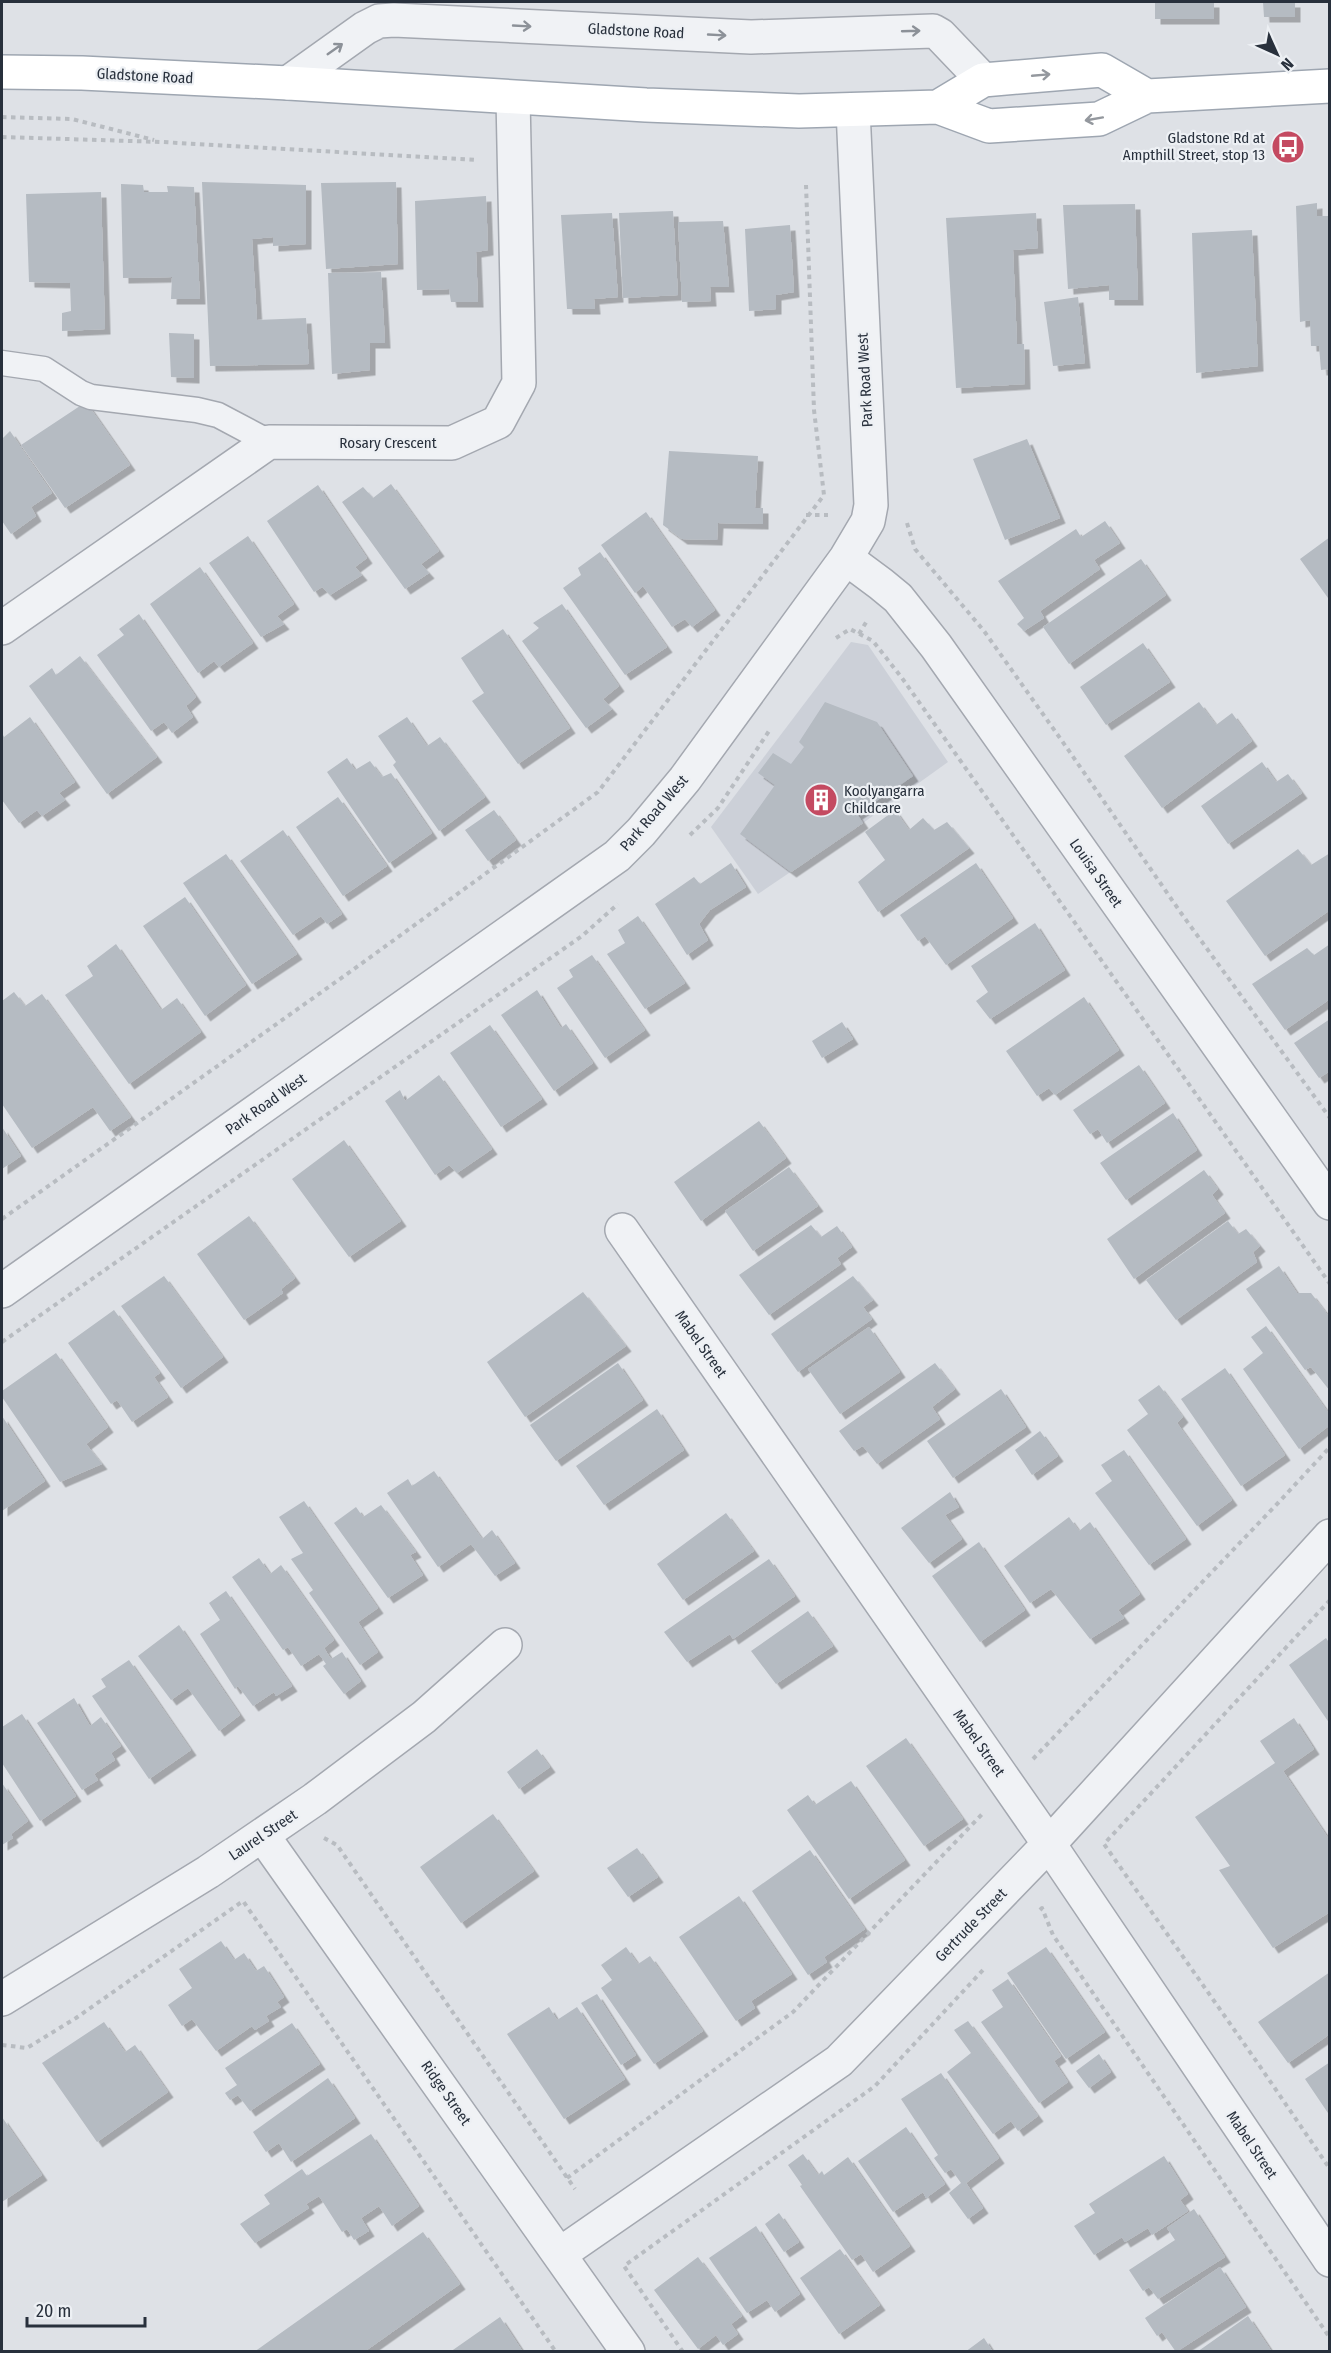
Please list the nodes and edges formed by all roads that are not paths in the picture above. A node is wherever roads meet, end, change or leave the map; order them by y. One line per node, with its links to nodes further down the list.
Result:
1 (2, 72): 3 (main road, Gladstone Road)
2 (983, 80): 3 (street, Gladstone Road, one-way to 2); 5 (main road, Gladstone Road, one-way to 5); 7 (main road, Gladstone Road)
3 (288, 83): 6 (main road, Gladstone Road)
4 (1329, 86): 5 (main road, Gladstone Road)
5 (1147, 96): 7 (main road, Gladstone Road, one-way to 7)
6 (513, 98): 8 (main road, Gladstone Road); 10 (street, Rosary Crescent)
7 (938, 107): 8 (main road, Gladstone Road)
8 (853, 110): 11 (street, Park Road West)
9 (2, 363): 10 (lane)
10 (269, 442): 12 (street)
11 (846, 558): 13 (street, Louisa Street); 15 (street, Park Road West)
12 (2, 628)
13 (1329, 1203)
14 (622, 1230): 19 (street, Mabel Street)
15 (2, 1291)
16 (1329, 1536): 19 (street, Gertrude Street)
17 (505, 1645): 18 (street, Laurel Street)
18 (263, 1836): 20 (street, Laurel Street); 21 (street, Ridge Street)
19 (1049, 1844): 21 (street, Gertrude Street); 22 (street, Mabel Street)
20 (2, 1998)
21 (560, 2254): 23 (street, Ridge Street)
22 (1329, 2260)
23 (628, 2352)

